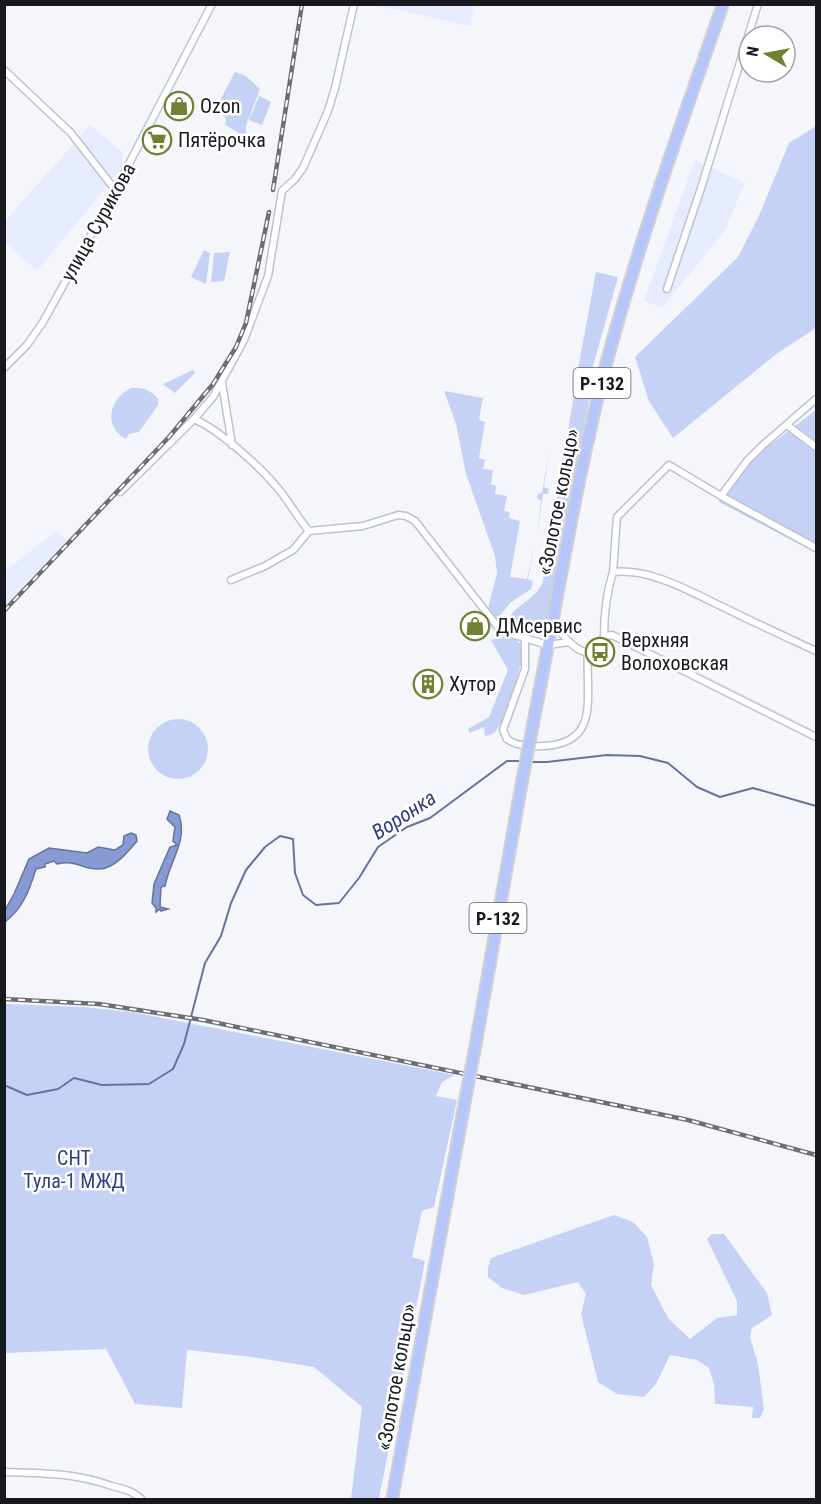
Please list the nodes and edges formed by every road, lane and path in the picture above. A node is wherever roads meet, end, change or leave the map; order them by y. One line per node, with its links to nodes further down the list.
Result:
1 (212, 4): 6 (street, улица Сурикова)
2 (354, 4): 9 (street)
3 (723, 4): 21 (main road, «Золотое кольцо» / Р-132)
4 (758, 4): 7 (street)
5 (4, 70): 6 (street)
6 (116, 191): 8 (street, улица Сурикова)
7 (667, 289)
8 (4, 368)
9 (222, 382): 11 (street); 13 (street)
10 (816, 399): 12 (street)
11 (194, 419): 13 (street); 15 (street)
12 (787, 425): 14 (street); 16 (street)
13 (232, 445): 17 (street)
14 (816, 447)
15 (120, 492)
16 (721, 496): 18 (street); 19 (street)
17 (309, 531): 20 (street); 23 (street)
18 (816, 548)
19 (613, 572): 22 (street); 26 (street)
20 (231, 580)
21 (553, 619): 24 (street); 25 (main road, «Золотое кольцо» / Р-132)
22 (603, 638): 27 (street); 28 (street)
23 (525, 639): 25 (street); 27 (street)
24 (569, 642): 25 (street); 27 (street)
25 (548, 645): 31 (main road, «Золотое кольцо» / Р-132, bridge)
26 (816, 651)
27 (588, 652)
28 (816, 737)
29 (4, 1472): 30 (street)
30 (142, 1500)
31 (392, 1500)

